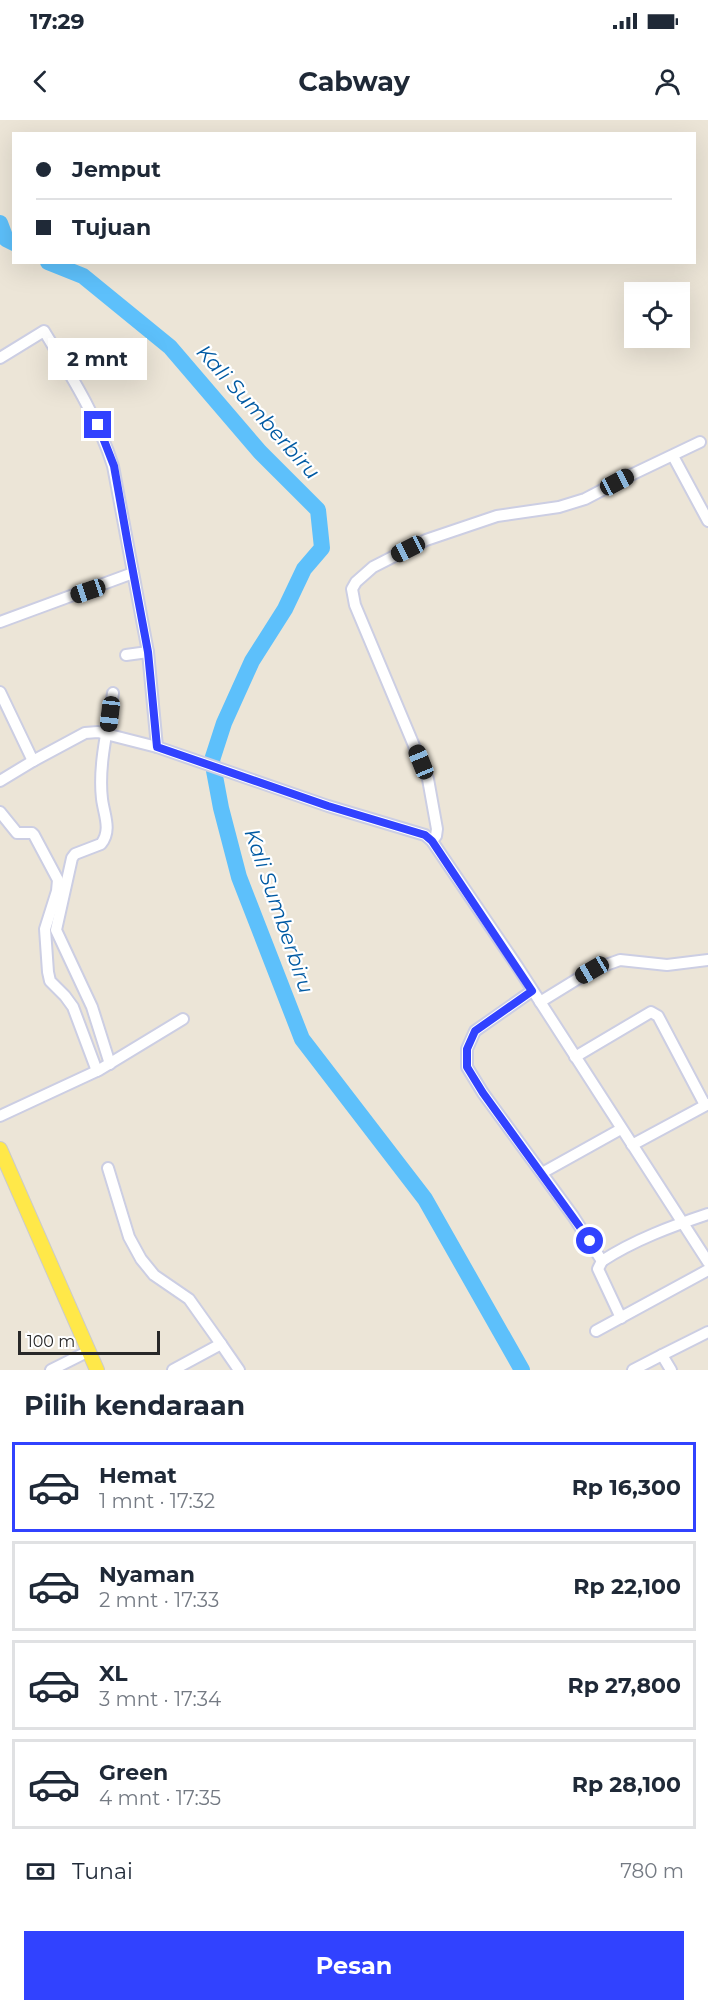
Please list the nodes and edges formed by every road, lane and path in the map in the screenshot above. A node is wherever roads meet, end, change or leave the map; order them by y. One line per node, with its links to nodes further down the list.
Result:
1 (0, 358): 5 (street)
2 (700, 442): 3 (street)
3 (674, 457): 4 (street); 16 (street)
4 (708, 521)
5 (133, 573): 6 (street); 7 (street)
6 (0, 622)
7 (145, 652): 8 (street); 12 (street)
8 (126, 655)
9 (0, 692): 13 (street)
10 (113, 693): 11 (street)
11 (104, 734): 12 (street); 13 (street); 17 (street)
12 (157, 747): 16 (street)
13 (33, 761): 14 (street)
14 (0, 782)
15 (0, 812): 17 (street)
16 (432, 841): 19 (street)
17 (51, 930): 23 (street); 23 (street)
18 (708, 960): 20 (street)
19 (532, 991): 20 (street); 30 (street)
20 (540, 1002): 22 (street)
21 (183, 1019): 23 (street)
22 (575, 1057): 24 (street); 26 (street)
23 (103, 1067): 25 (street)
24 (707, 1104): 27 (street)
25 (0, 1116)
26 (621, 1130): 27 (street); 30 (street)
27 (632, 1144): 32 (street)
28 (0, 1149): 40 (main road)
29 (108, 1168): 39 (street)
30 (542, 1173): 33 (street)
31 (708, 1214): 32 (street)
32 (681, 1223): 33 (street); 34 (street)
33 (602, 1261): 36 (street)
34 (708, 1262)
35 (708, 1270): 36 (street)
36 (621, 1318): 37 (street)
37 (596, 1331)
38 (708, 1332): 41 (street)
39 (221, 1344): 44 (street); 45 (street)
40 (89, 1351): 42 (street); 43 (main road)
41 (662, 1355): 46 (street); 47 (street)
42 (51, 1370)
43 (97, 1370)
44 (173, 1370)
45 (239, 1370)
46 (633, 1370)
47 (671, 1370)

